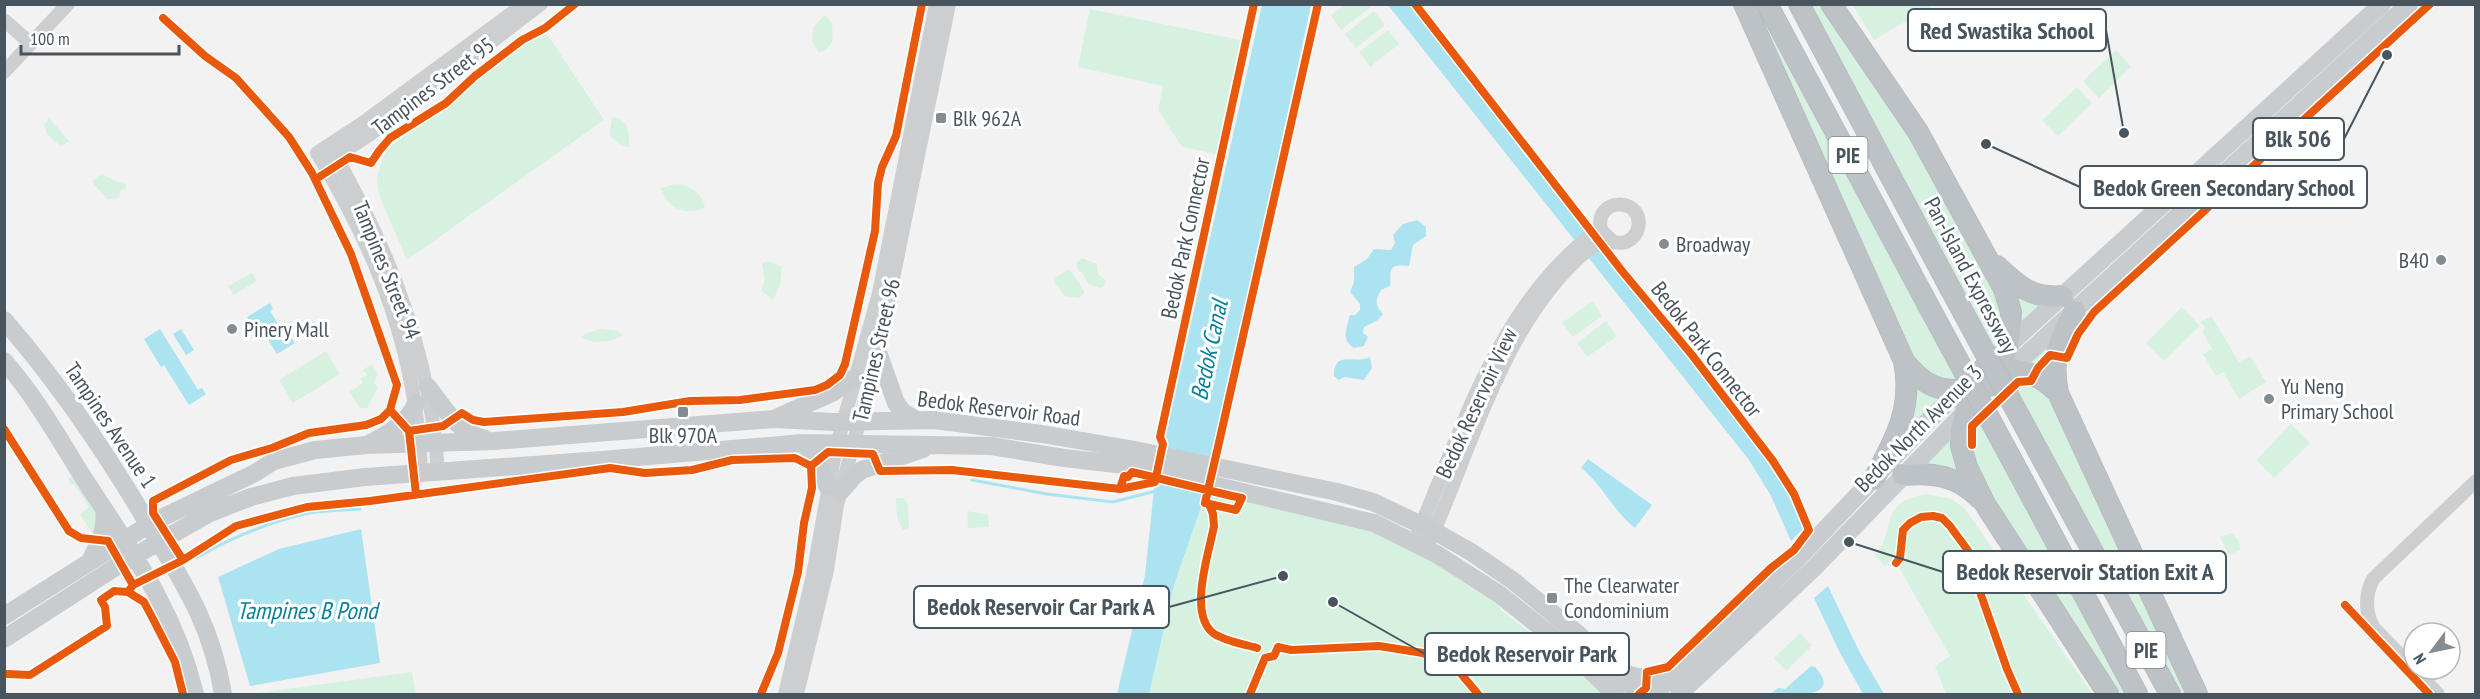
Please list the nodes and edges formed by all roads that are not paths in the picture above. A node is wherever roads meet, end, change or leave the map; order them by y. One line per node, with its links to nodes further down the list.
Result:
1 (68, 4): 13 (street)
2 (524, 4): 15 (street, Tampines Street 95)
3 (541, 4): 15 (street, Tampines Street 95)
4 (936, 4): 26 (street, Tampines Street 96)
5 (949, 4): 23 (street, Tampines Street 96)
6 (1744, 4): 25 (highway)
7 (1767, 4): 72 (highway, PIE, bridge)
8 (1799, 4): 73 (highway, Pan-Island Expressway / PIE, bridge)
9 (1831, 4): 19 (highway)
10 (2382, 4): 20 (main road, Bedok North Avenue 3)
11 (2409, 4): 20 (main road, Bedok North Avenue 3)
12 (4, 20): 13 (street)
13 (30, 43): 14 (street)
14 (4, 72)
15 (332, 150): 16 (street, Tampines Street 95); 28 (street, Tampines Street 94)
16 (320, 159): 30 (street, Tampines Street 94)
17 (1601, 219): 18 (street, Bedok Reservoir View); 18 (street); 18 (street, Bedok Reservoir View)
18 (1601, 239): 52 (street, Bedok Reservoir View, bridge)
19 (1987, 255): 20 (highway); 22 (highway)
20 (2069, 304): 22 (main road, Bedok North Avenue 3); 27 (main road, Bedok North Avenue 3); 29 (highway)
21 (4, 320): 47 (main road, Tampines Avenue 1)
22 (2008, 346): 27 (highway)
23 (878, 352): 33 (main road); 34 (street, Tampines Street 96)
24 (4, 361): 49 (main road)
25 (1904, 361): 27 (highway); 44 (highway)
26 (854, 378): 32 (main road); 34 (street, Tampines Street 96)
27 (1988, 378): 29 (highway); 31 (highway); 44 (main road, Bedok North Avenue 3)
28 (428, 387): 35 (main road); 38 (street, Tampines Street 94)
29 (2058, 393): 74 (highway)
30 (416, 403): 38 (street, Tampines Street 94); 39 (main road)
31 (1966, 411): 43 (main road, Bedok North Avenue 3); 48 (highway)
32 (774, 419): 34 (main road, Bedok Reservoir Road); 35 (main road, Bedok Reservoir Road)
33 (916, 420): 34 (main road, Bedok Reservoir Road); 41 (main road, Bedok Reservoir Road)
34 (852, 422): 37 (street, Tampines Street 96)
35 (495, 441): 38 (main road, Bedok Reservoir Road)
36 (803, 443): 37 (main road, Bedok Reservoir Road); 42 (main road, Bedok Reservoir Road); 46 (main road)
37 (846, 443): 40 (main road, Bedok Reservoir Road); 46 (street, Tampines Street 96)
38 (428, 444): 39 (main road, Bedok Reservoir Road); 42 (street, Tampines Street 94)
39 (367, 445): 50 (main road, Bedok Reservoir Road)
40 (933, 445): 41 (main road, Bedok Reservoir Road); 46 (main road)
41 (1134, 458): 52 (main road, Bedok Reservoir Road); 55 (main road, Bedok Reservoir Road)
42 (429, 472): 54 (main road, Bedok Reservoir Road)
43 (1904, 475): 48 (highway); 62 (main road, Bedok North Avenue 3)
44 (1874, 479): 61 (main road, Bedok North Avenue 3)
45 (2475, 481): 75 (street)
46 (834, 488): 65 (street, Tampines Street 96); 66 (street, Tampines Street 96)
47 (133, 498): 50 (main road); 51 (main road, Tampines Avenue 1)
48 (1985, 504): 71 (highway)
49 (104, 509): 53 (main road); 57 (main road)
50 (178, 510): 51 (main road, Bedok Reservoir Road)
51 (149, 525): 53 (main road, Bedok Reservoir Road); 54 (main road, Tampines Avenue 1)
52 (1428, 527): 55 (street, Bedok Reservoir View); 60 (main road, Bedok Reservoir Road)
53 (124, 540): 56 (main road); 57 (main road, Bedok Reservoir Road)
54 (159, 541): 56 (main road, Bedok Reservoir Road); 64 (main road, Tampines Avenue 1)
55 (1420, 545): 67 (main road, Bedok Reservoir Road)
56 (134, 556): 59 (main road, Bedok Reservoir Road); 63 (main road)
57 (90, 561): 58 (main road, Bedok Reservoir Road)
58 (4, 616)
59 (4, 639)
60 (1614, 669): 61 (main road); 68 (main road, Bedok Reservoir Road)
61 (1674, 675): 69 (main road, Bedok North Avenue 3)
62 (1691, 687): 70 (main road, Bedok North Avenue 3)
63 (195, 694)
64 (223, 694)
65 (785, 694)
66 (797, 694)
67 (1615, 694)
68 (1639, 694)
69 (1654, 694)
70 (1679, 694)
71 (2108, 694)
72 (2137, 694)
73 (2170, 694)
74 (2198, 694)
75 (2438, 694)

